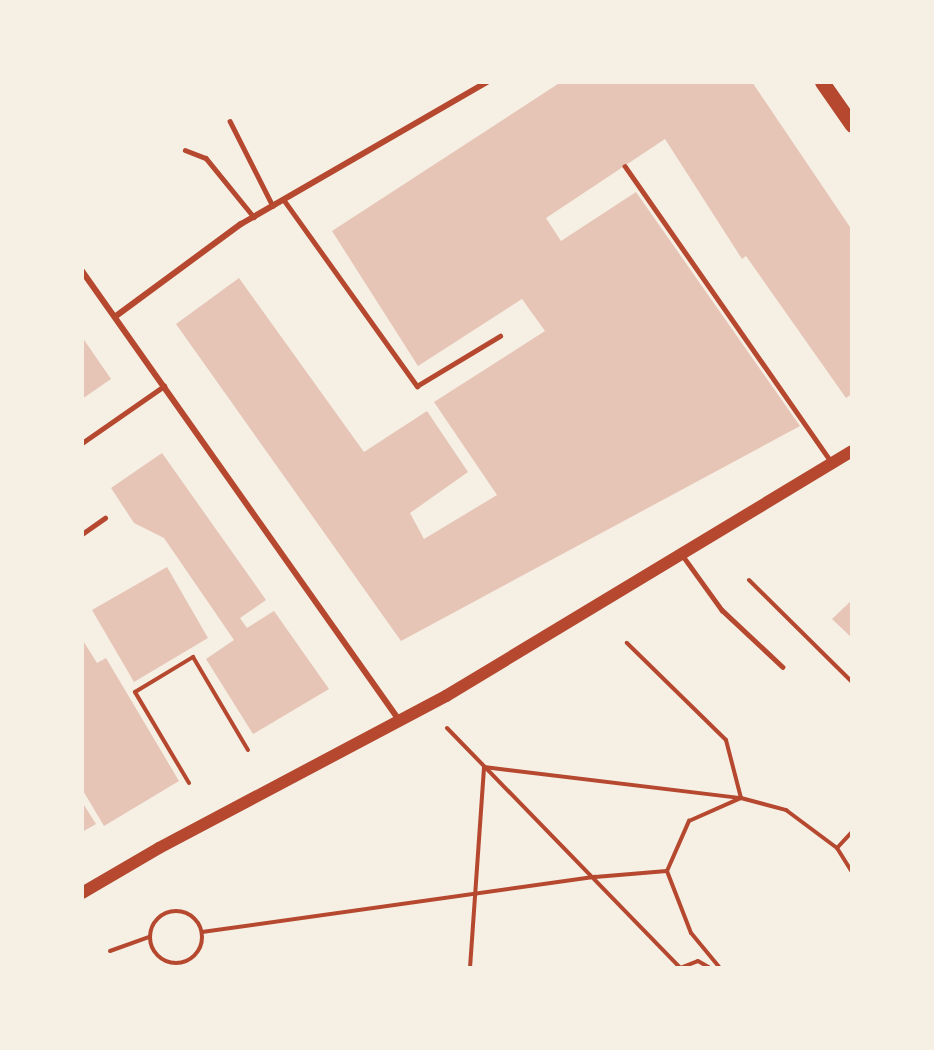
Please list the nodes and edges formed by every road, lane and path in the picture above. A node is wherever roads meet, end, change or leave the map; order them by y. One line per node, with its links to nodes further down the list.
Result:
1 (487, 82): 7 (street)
2 (822, 82): 4 (main road)
3 (230, 121): 8 (lane)
4 (852, 125)
5 (184, 150): 9 (lane)
6 (625, 166): 16 (lane)
7 (284, 200): 8 (street); 12 (lane)
8 (273, 206): 9 (street)
9 (254, 217): 11 (street)
10 (82, 272): 11 (street)
11 (116, 316): 13 (street)
12 (500, 336)
13 (164, 385): 14 (lane); 24 (street)
14 (82, 443)
15 (852, 451): 16 (main road)
16 (833, 463): 19 (main road)
17 (105, 518): 18 (lane)
18 (82, 534)
19 (683, 556): 22 (lane); 24 (main road)
20 (749, 580): 23 (path)
21 (627, 643): 29 (path)
22 (783, 667)
23 (852, 682)
24 (399, 720): 35 (main road)
25 (447, 728): 27 (path)
26 (249, 750): 28 (path)
27 (484, 767): 29 (path); 34 (path); 36 (path)
28 (189, 783)
29 (741, 798): 31 (path); 32 (path)
30 (852, 831): 31 (path)
31 (837, 848): 33 (path)
32 (667, 871): 34 (path); 40 (path)
33 (852, 872)
34 (595, 877): 36 (path); 43 (path)
35 (82, 893)
36 (475, 894): 37 (path); 42 (path)
37 (202, 932): 38 (path); 38 (path)
38 (150, 938): 39 (path)
39 (110, 951)
40 (713, 962): 41 (path); 44 (path)
41 (710, 967): 43 (path)
42 (470, 968)
43 (680, 968)
44 (720, 968)

